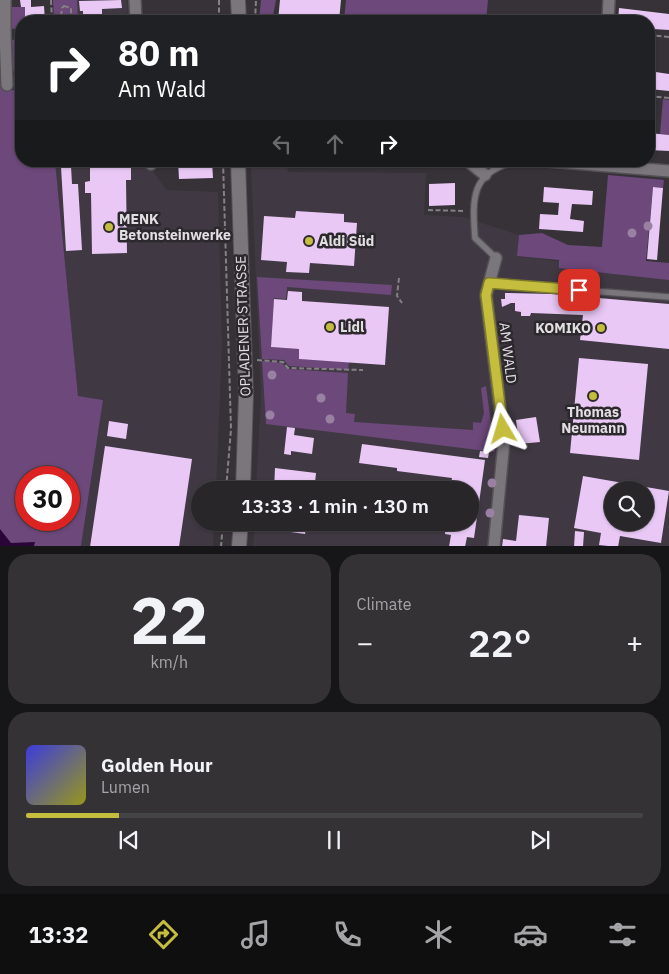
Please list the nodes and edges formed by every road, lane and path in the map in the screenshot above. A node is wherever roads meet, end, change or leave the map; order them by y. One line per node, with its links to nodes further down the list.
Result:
1 (4, 0): 18 (street)
2 (51, 0): 9 (path)
3 (135, 0): 12 (street)
4 (218, 0): 13 (path)
5 (238, 0): 14 (street)
6 (245, 0): 15 (street)
7 (256, 0): 16 (path)
8 (609, 0): 17 (street)
9 (52, 15)
10 (61, 15): 11 (path)
11 (71, 15)
12 (136, 15)
13 (219, 15)
14 (239, 15)
15 (241, 15)
16 (255, 15)
17 (608, 15)
18 (3, 33): 21 (street)
19 (655, 36): 20 (path)
20 (669, 37)
21 (7, 84)
22 (655, 97): 23 (path)
23 (669, 98)
24 (223, 167): 40 (path)
25 (238, 167): 38 (street, OPLADENER STRASSE)
26 (475, 167): 30 (street)
27 (497, 167): 30 (lane)
28 (635, 167): 29 (street)
29 (669, 171)
30 (485, 175): 32 (lane, AM WALD)
31 (428, 210): 32 (path)
32 (473, 212): 33 (lane, AM WALD)
33 (496, 258): 35 (street, AM WALD)
34 (399, 278): 37 (path)
35 (489, 283): 36 (lane); 46 (street, AM WALD)
36 (669, 297)
37 (402, 303)
38 (245, 360): 39 (path); 41 (street, OPLADENER STRASSE)
39 (363, 370)
40 (227, 481)
41 (243, 481)
42 (222, 531): 44 (path)
43 (240, 531): 45 (street)
44 (221, 546)
45 (239, 546)
46 (494, 546)

